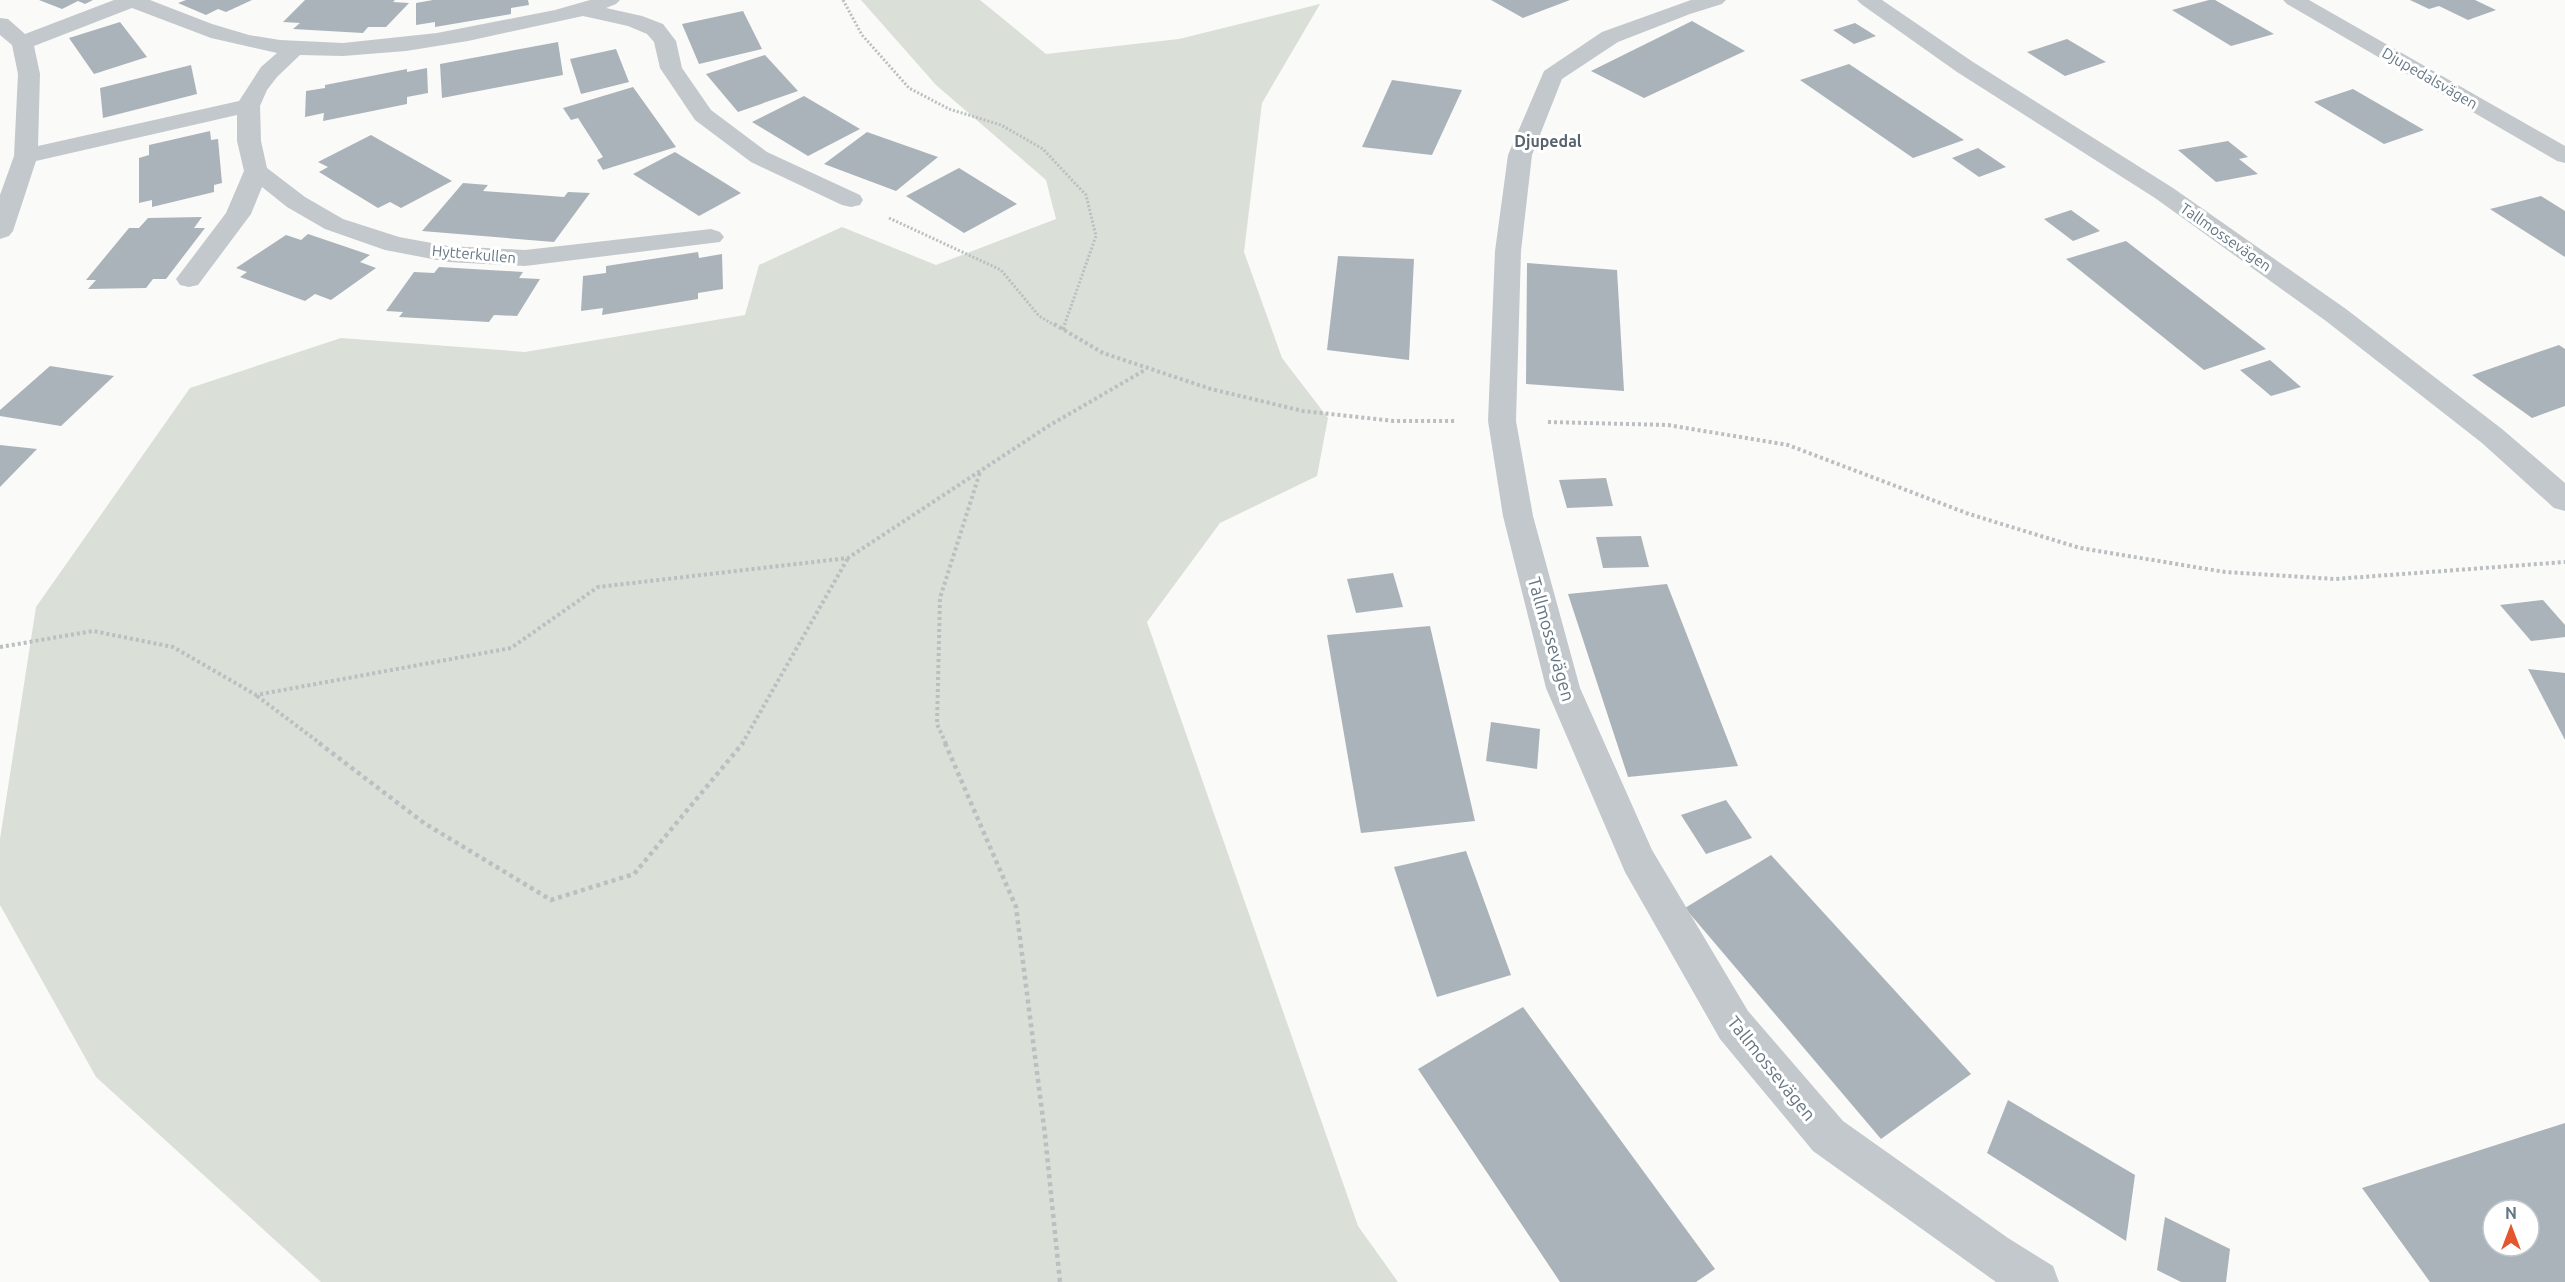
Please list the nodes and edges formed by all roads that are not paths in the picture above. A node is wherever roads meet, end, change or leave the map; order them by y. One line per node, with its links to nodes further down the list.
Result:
1 (133, 0): 8 (street); 9 (street)
2 (609, 0): 6 (street)
3 (1715, 0): 19 (street, Tallmossevägen)
4 (1868, 0): 18 (street, Tallmossevägen)
5 (2294, 0): 12 (street, Djupedalsvägen)
6 (585, 10): 9 (street); 14 (street)
7 (0, 24): 8 (street)
8 (21, 43): 11 (street)
9 (295, 48): 10 (street)
10 (248, 106): 11 (street); 13 (street)
11 (26, 156): 15 (street)
12 (2565, 156)
13 (256, 171): 16 (street, Hytterkullen); 17 (street)
14 (851, 200)
15 (0, 231)
16 (711, 237)
17 (189, 279)
18 (2565, 500)
19 (2037, 1282)

